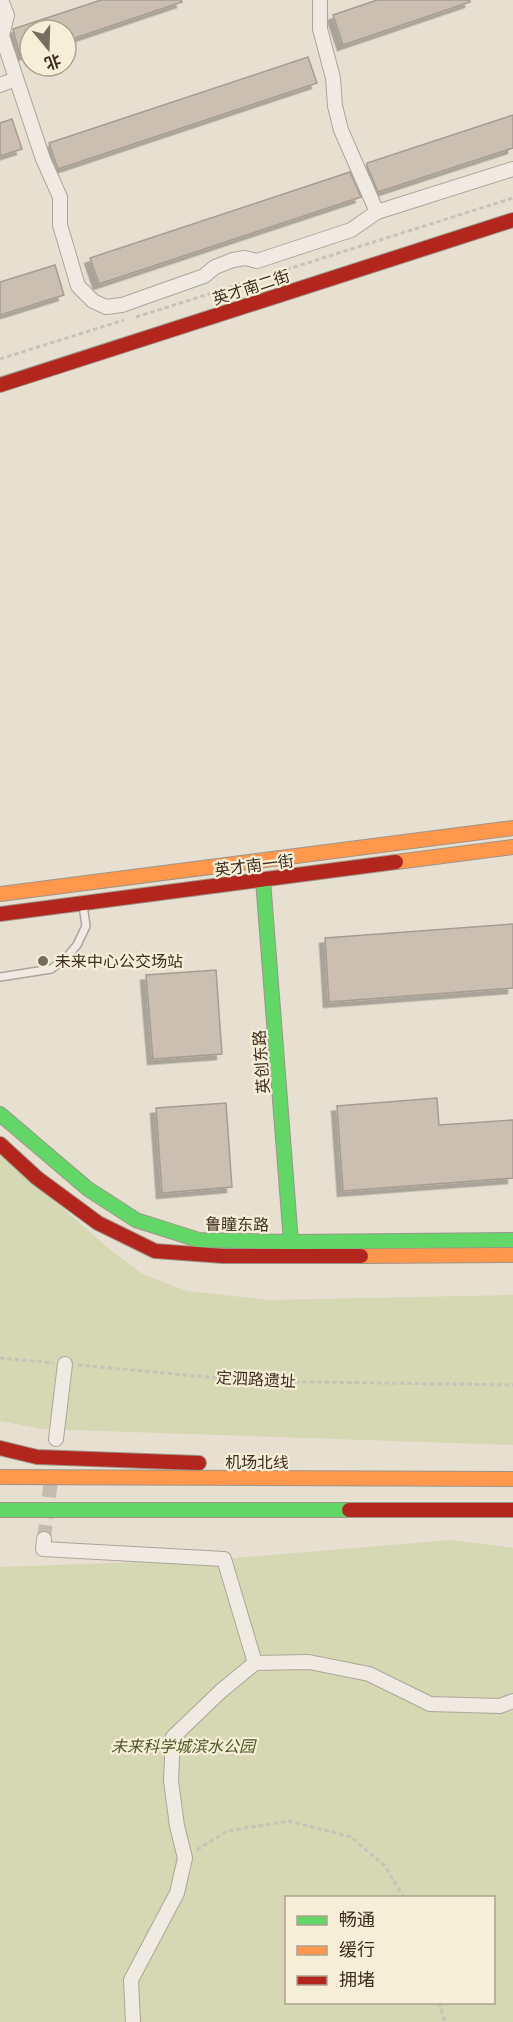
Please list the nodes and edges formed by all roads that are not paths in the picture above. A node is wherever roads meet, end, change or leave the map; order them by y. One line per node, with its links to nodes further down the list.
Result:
1 (1, 0): 3 (street)
2 (320, 0): 6 (street)
3 (16, 80): 4 (street); 6 (street)
4 (0, 85)
5 (513, 169): 6 (street)
6 (377, 212)
7 (513, 220): 8 (main road, 英才南二街)
8 (0, 385)
9 (513, 828): 12 (main road, 英才南一街)
10 (513, 847): 11 (main road, 英才南一街)
11 (264, 880): 13 (main road, 英才南一街); 19 (main road, 英创东路)
12 (0, 894)
13 (83, 903): 14 (main road, 英才南一街); 15 (lane)
14 (0, 914)
15 (0, 977)
16 (0, 1114): 19 (main road, 鲁瞳东路)
17 (0, 1144): 20 (main road, 鲁瞳东路)
18 (513, 1240): 19 (main road, 鲁瞳东路)
19 (291, 1242)
20 (513, 1255)
21 (65, 1364): 22 (street)
22 (56, 1439)
23 (0, 1448): 25 (main road)
24 (0, 1457): 25 (main road)
25 (37, 1457): 27 (main road)
26 (0, 1477): 27 (main road, 机场北线)
27 (428, 1479): 28 (main road, 机场北线)
28 (513, 1479)
29 (0, 1510): 30 (main road)
30 (156, 1510): 31 (main road); 32 (main road)
31 (513, 1510)
32 (11, 1524)
33 (44, 1539): 34 (street)
34 (255, 1664): 35 (street); 36 (street)
35 (513, 1701)
36 (133, 2022)

